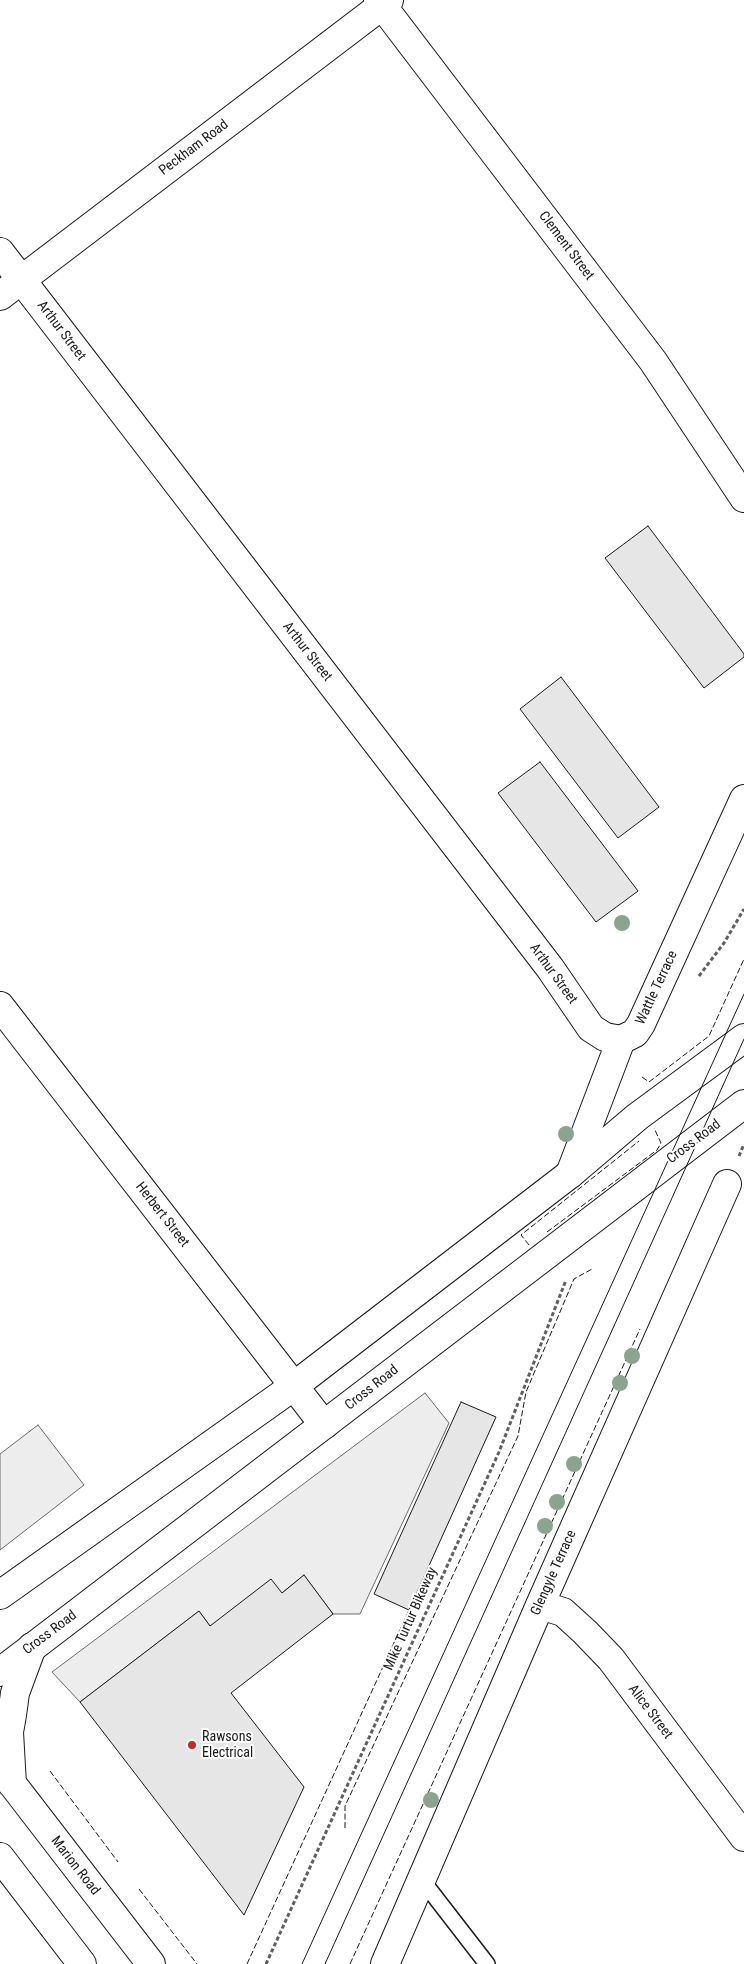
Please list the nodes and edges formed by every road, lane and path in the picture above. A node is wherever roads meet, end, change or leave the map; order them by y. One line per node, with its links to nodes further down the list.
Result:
1 (383, 2): 3 (main road, Peckham Road); 5 (main road, Clement Street)
2 (0, 252): 3 (main road, Arthur Street)
3 (21, 280): 4 (main road, Peckham Road); 9 (main road, Arthur Street)
4 (0, 296)
5 (744, 498)
6 (744, 799): 9 (main road, Wattle Terrace)
7 (0, 1006): 14 (main road, Herbert Street)
8 (744, 1038): 11 (main road)
9 (621, 1040): 11 (main road)
10 (744, 1104): 15 (main road, Cross Road)
11 (570, 1174): 14 (main road)
12 (727, 1184): 17 (main road, Glengyle Terrace)
13 (566, 1279): 26 (path, Mike Turtur Bikeway)
14 (294, 1386): 15 (main road, Herbert Street); 16 (main road)
15 (324, 1425): 18 (main road, Cross Road)
16 (1, 1594)
17 (540, 1605): 21 (main road, Alice Street); 23 (main road, Glengyle Terrace)
18 (32, 1647): 19 (main road, Cross Road); 20 (main road)
19 (0, 1672)
20 (6, 1776): 25 (main road, Marion Road)
21 (744, 1837)
22 (0, 1857): 24 (main road)
23 (422, 1880): 27 (main road, Glengyle Terrace); 28 (lane)
24 (82, 1964)
25 (151, 1964)
26 (266, 1964)
27 (385, 1964)
28 (487, 1964)

